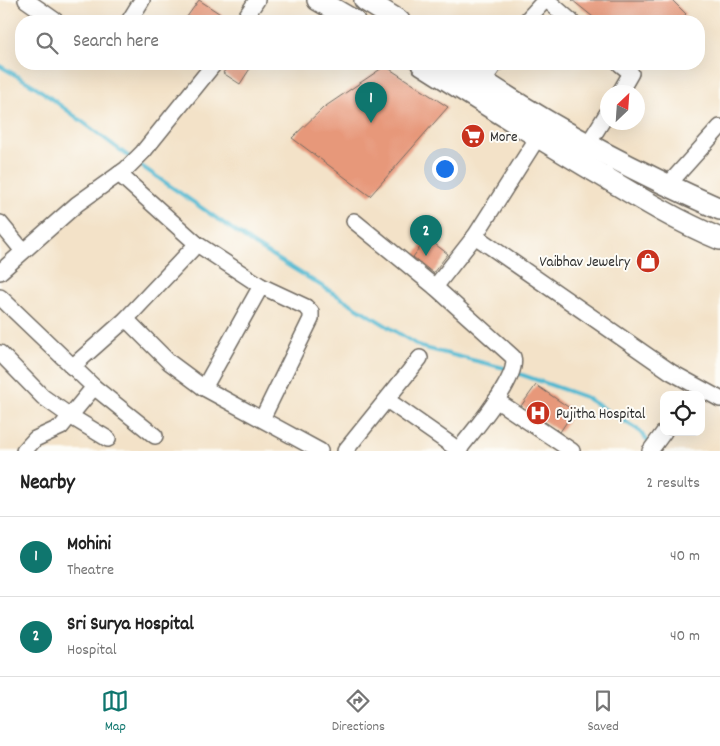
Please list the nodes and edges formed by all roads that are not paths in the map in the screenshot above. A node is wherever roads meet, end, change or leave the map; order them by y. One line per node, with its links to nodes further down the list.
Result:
1 (26, 0): 7 (street)
2 (142, 0): 8 (street)
3 (257, 0): 9 (street)
4 (318, 0): 10 (main road)
5 (364, 0): 11 (main road)
6 (546, 0): 12 (street); 13 (street)
7 (47, 15)
8 (133, 15)
9 (247, 15)
10 (344, 15)
11 (389, 15)
12 (532, 15)
13 (564, 15)
14 (209, 70): 25 (street)
15 (432, 70): 23 (main road)
16 (466, 70): 19 (main road)
17 (491, 70): 19 (street)
18 (628, 70): 20 (street)
19 (483, 82): 24 (main road)
20 (624, 85)
21 (600, 125): 24 (street)
22 (720, 127): 26 (street)
23 (538, 137): 30 (street); 31 (main road)
24 (588, 144): 26 (main road)
25 (122, 172): 32 (street); 33 (street)
26 (667, 186): 27 (main road)
27 (720, 209)
28 (354, 221): 36 (street)
29 (0, 223): 33 (street)
30 (475, 236): 36 (street); 44 (street)
31 (720, 240)
32 (197, 244): 35 (street); 38 (street)
33 (23, 251): 34 (street)
34 (0, 272)
35 (261, 286): 43 (street); 50 (street)
36 (435, 286): 48 (street)
37 (0, 296): 41 (street)
38 (126, 319): 41 (street); 43 (street)
39 (0, 353): 49 (street)
40 (420, 358): 47 (street)
41 (72, 367): 42 (street)
42 (94, 387): 49 (street); 51 (street)
43 (204, 388): 50 (street)
44 (694, 391)
45 (705, 394): 46 (street)
46 (720, 399)
47 (387, 400): 56 (street); 57 (street)
48 (496, 400): 57 (street); 58 (street)
49 (70, 416): 53 (street); 54 (street)
50 (262, 419): 55 (street)
51 (155, 436)
52 (661, 436): 59 (street)
53 (108, 439)
54 (24, 451)
55 (320, 451)
56 (344, 451)
57 (459, 451)
58 (572, 451)
59 (650, 451)

